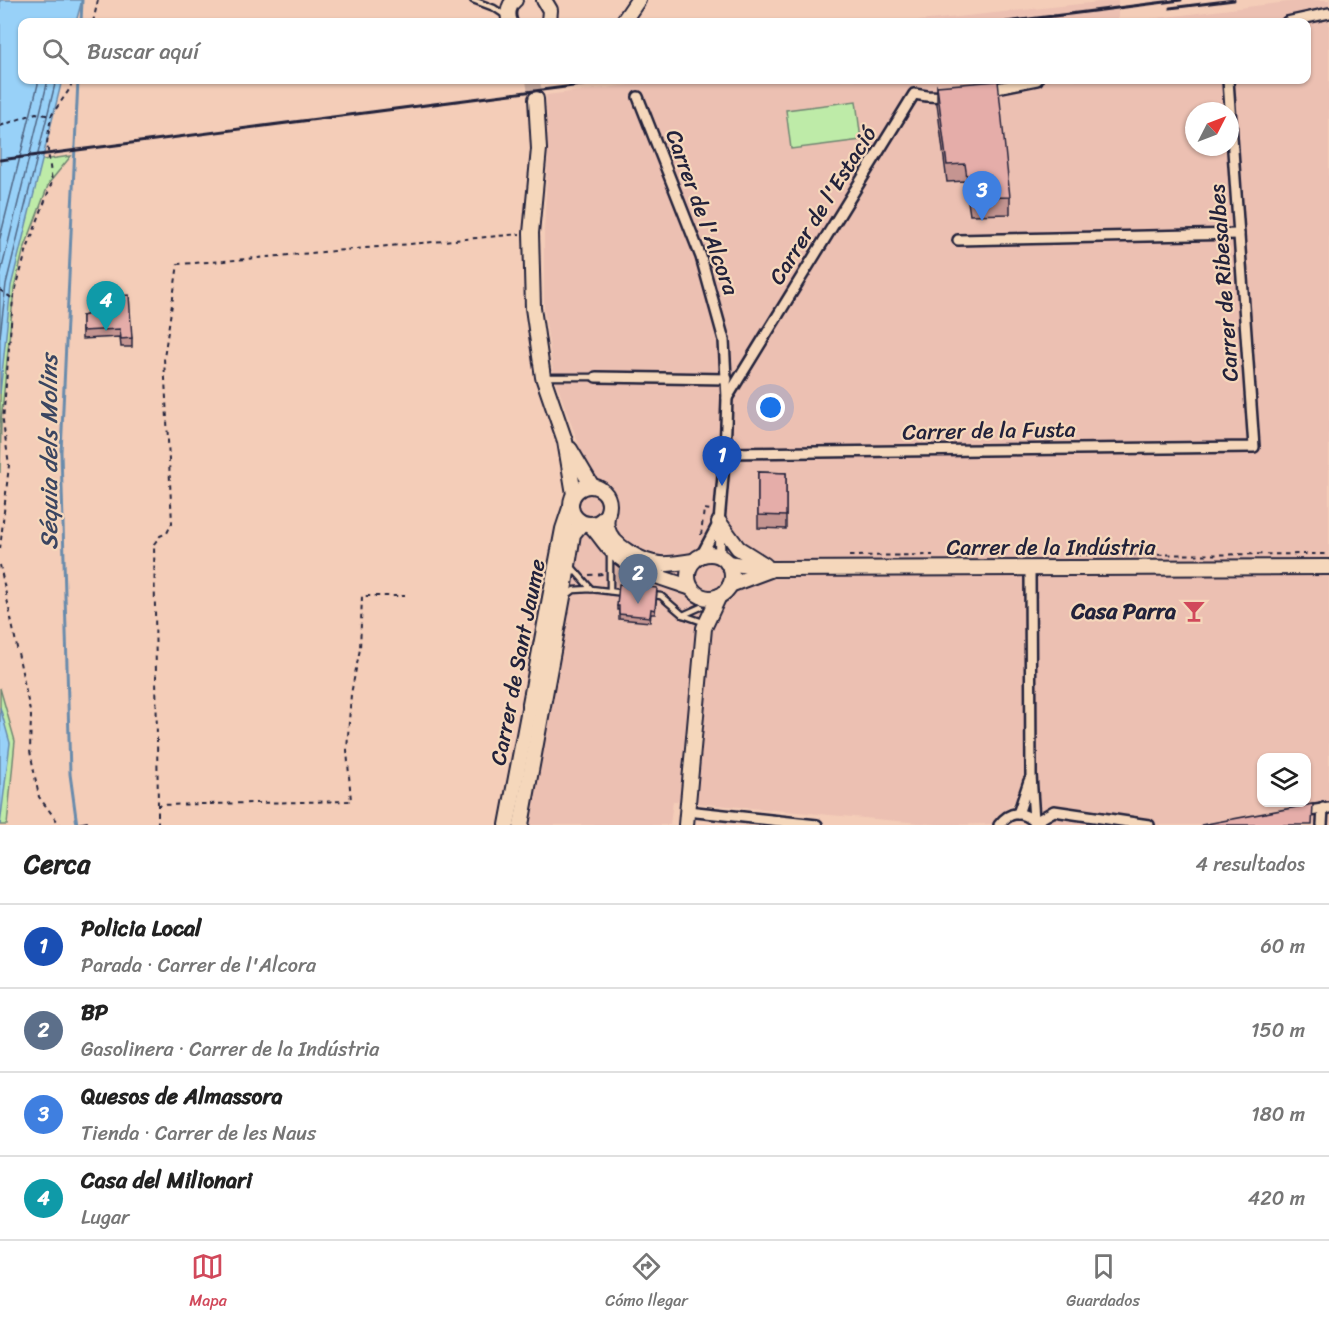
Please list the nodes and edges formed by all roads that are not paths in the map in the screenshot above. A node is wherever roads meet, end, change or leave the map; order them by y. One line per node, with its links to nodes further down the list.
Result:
1 (473, 0): 4 (lane)
2 (544, 0): 6 (street)
3 (638, 0): 7 (street)
4 (510, 7)
5 (1329, 13): 8 (street)
6 (549, 18)
7 (626, 18)
8 (1306, 18)
9 (1017, 84): 11 (street)
10 (1228, 84): 15 (street, Carrer de Ribesalbes)
11 (981, 91)
12 (959, 96): 20 (street, Carrer de l'Estació)
13 (638, 97): 19 (street, Carrer de l'Alcora)
14 (536, 99): 17 (street)
15 (1239, 234): 16 (street); 22 (street, Carrer de Ribesalbes)
16 (958, 240)
17 (543, 377): 18 (lane); 21 (street)
18 (596, 377): 19 (street)
19 (727, 379): 20 (street, Carrer de l'Alcora)
20 (727, 398): 23 (street, Carrer de l'Alcora)
21 (565, 441): 24 (street); 25 (street)
22 (1254, 447): 23 (street, Carrer de la Fusta)
23 (725, 453): 28 (street, Carrer de l'Alcora)
24 (592, 486): 25 (street); 27 (street)
25 (574, 494): 26 (street)
26 (570, 508): 29 (street); 56 (street, Carrer de Sant Jaume)
27 (608, 512): 29 (street); 31 (street)
28 (719, 516): 31 (street, Carrer de l'Alcora); 32 (street, Carrer de l'Alcora); 36 (street)
29 (586, 524): 30 (street); 33 (street, Carrer de Sant Jaume)
30 (610, 549): 37 (street); 40 (lane)
31 (698, 558): 32 (street); 46 (street)
32 (724, 560): 36 (street, Carrer de la Indústria); 38 (street)
33 (568, 563): 39 (lane); 44 (street, Carrer de Sant Jaume)
34 (1329, 567): 35 (street, Carrer de la Indústria)
35 (1030, 568): 36 (street, Carrer de la Indústria); 49 (street)
36 (772, 569): 38 (street, Carrer de la Indústria)
37 (668, 585): 45 (lane); 46 (street)
38 (730, 585): 43 (street)
39 (591, 589): 40 (lane); 44 (lane)
40 (610, 591): 41 (lane)
41 (631, 593)
42 (641, 594): 45 (lane)
43 (719, 596): 46 (street); 48 (street)
44 (563, 597): 57 (street, Carrer de Sant Jaume)
45 (661, 597): 47 (lane)
46 (697, 597): 47 (lane); 48 (street)
47 (682, 615): 48 (lane)
48 (704, 625): 53 (street)
49 (1030, 776): 51 (street); 55 (street)
50 (1326, 808): 52 (street); 61 (street)
51 (1018, 813): 55 (street); 59 (street)
52 (1291, 815)
53 (687, 818): 54 (street)
54 (757, 821): 58 (street)
55 (1035, 822): 60 (street)
56 (507, 825)
57 (521, 825)
58 (817, 825)
59 (999, 825)
60 (1149, 825)
61 (1322, 825)

